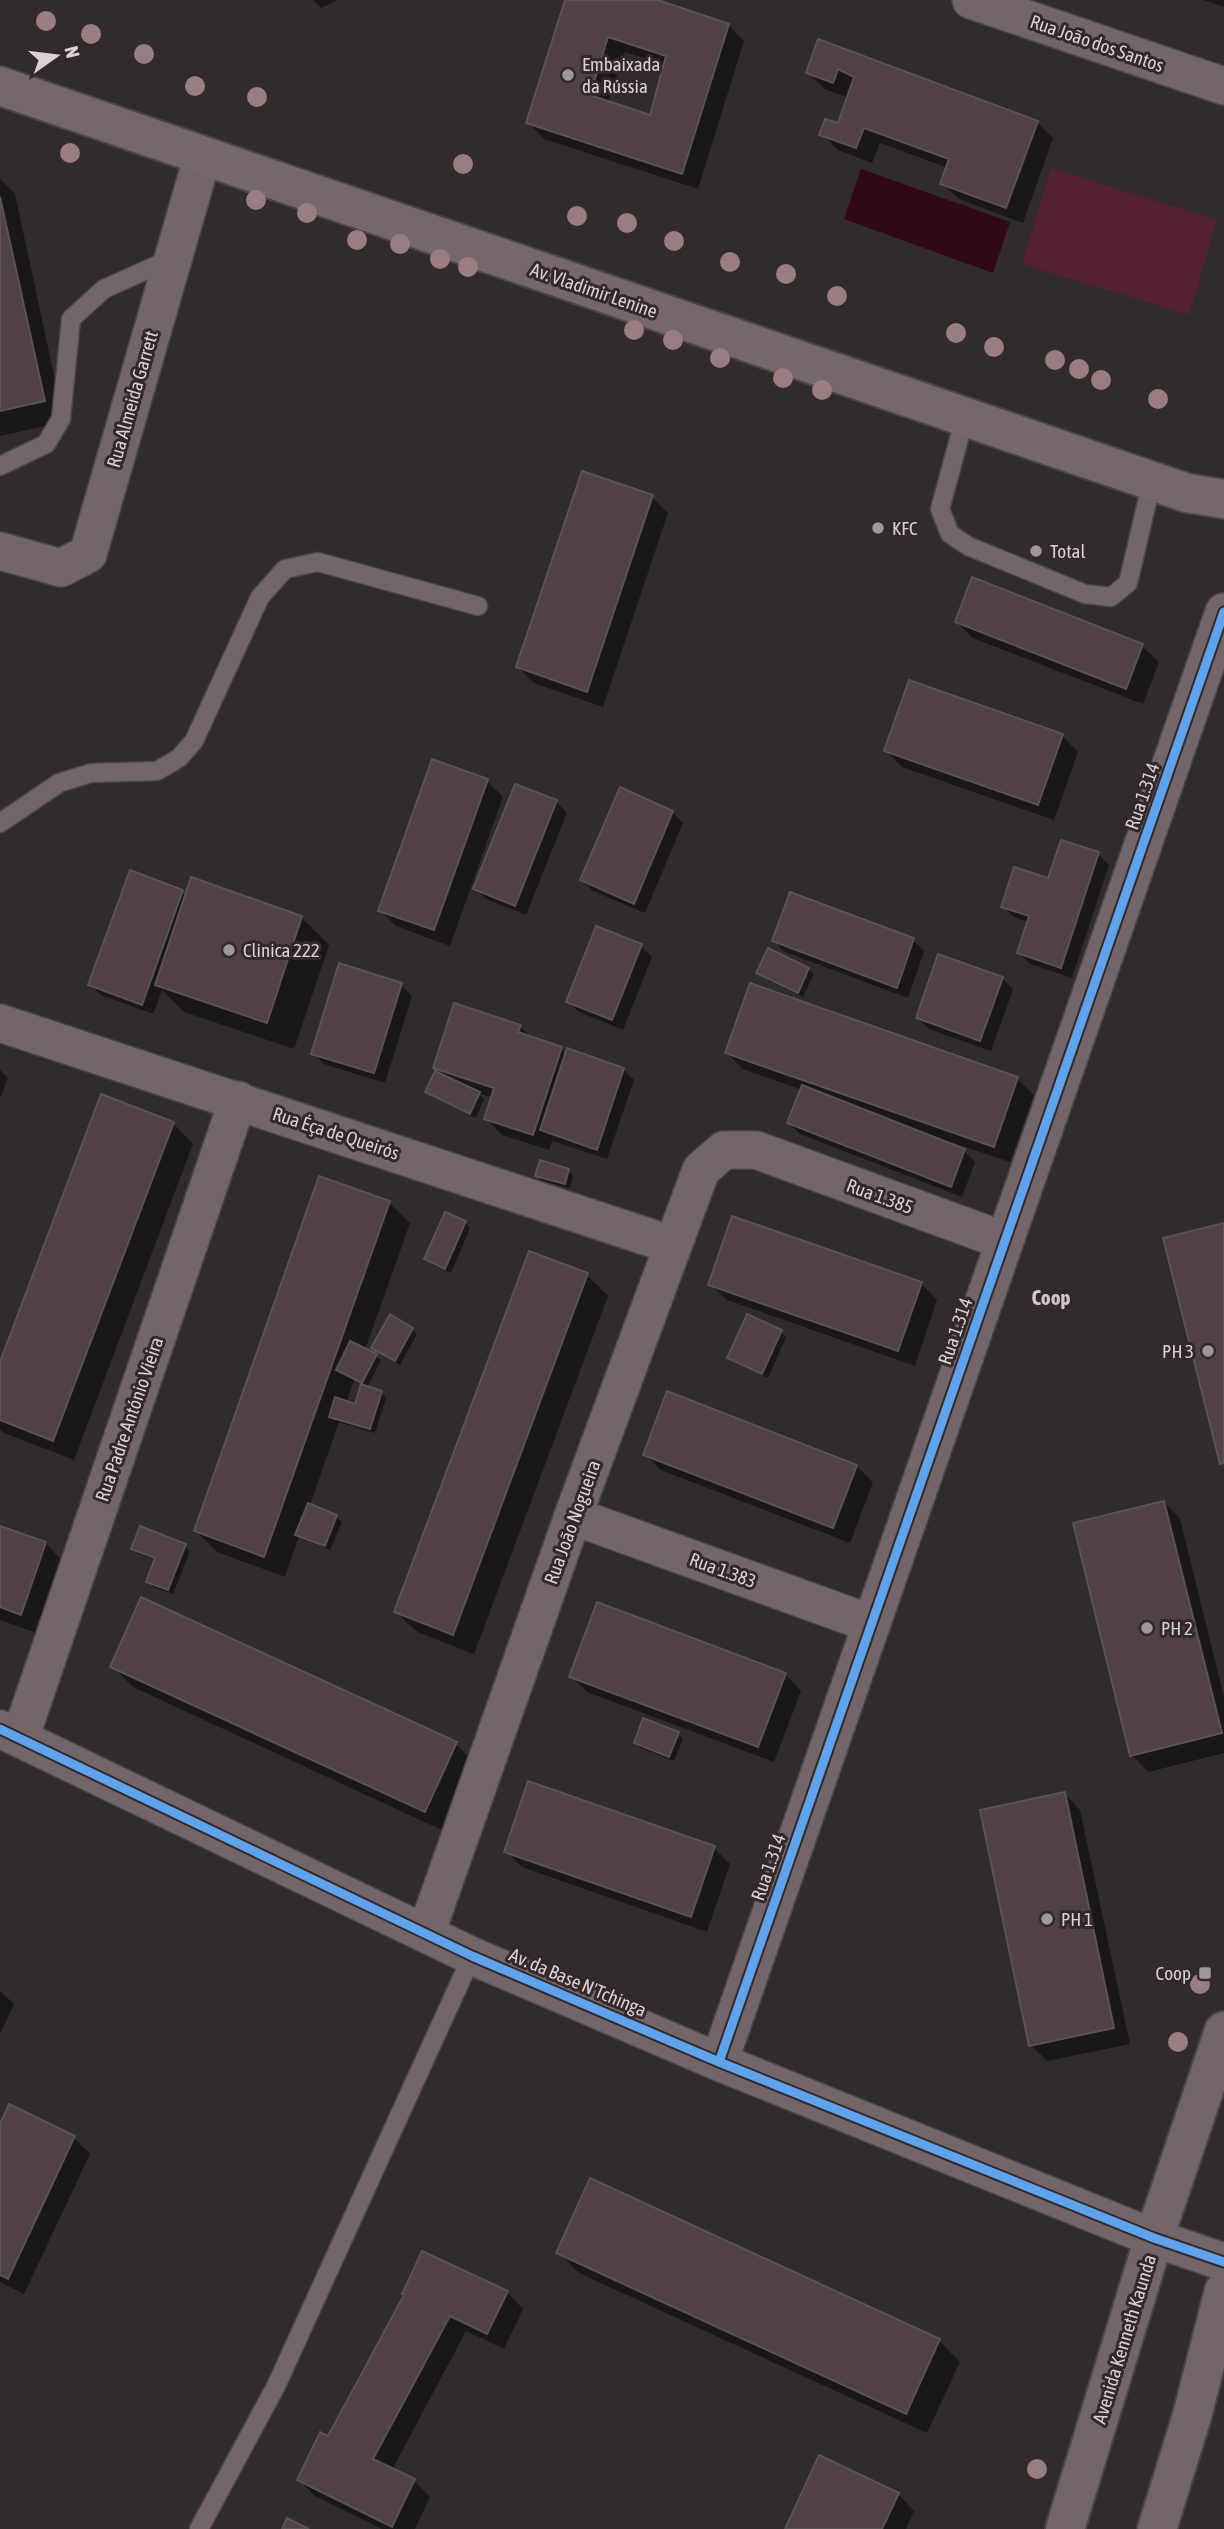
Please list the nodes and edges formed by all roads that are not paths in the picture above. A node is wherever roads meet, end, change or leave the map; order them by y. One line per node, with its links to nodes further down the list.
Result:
1 (971, 0): 3 (street, Rua João dos Santos)
2 (0, 86): 4 (main road, Av. Vladimir Lenine)
3 (1224, 86)
4 (203, 155): 5 (street, Rua Almeida Garrett); 6 (main road, Av. Vladimir Lenine)
5 (173, 258): 7 (lane); 11 (street, Rua Almeida Garrett)
6 (965, 417): 8 (main road, Av. Vladimir Lenine); 8 (lane)
7 (0, 466)
8 (1152, 481): 9 (main road, Av. Vladimir Lenine)
9 (1206, 496): 10 (main road, Av. Vladimir Lenine)
10 (1224, 513)
11 (0, 551)
12 (478, 606): 14 (lane)
13 (1224, 612): 18 (street, Rua 1.314)
14 (0, 823)
15 (0, 1023): 16 (street, Rua Éça de Queirós)
16 (238, 1100): 19 (street, Rua Éça de Queirós); 22 (street, Rua Padre António Vieira)
17 (756, 1150): 18 (street, Rua 1.385); 19 (street, Rua João Nogueira)
18 (1005, 1241): 21 (street, Rua 1.314)
19 (672, 1245): 20 (street, Rua João Nogueira)
20 (573, 1516): 21 (street, Rua 1.383); 23 (street, Rua João Nogueira)
21 (872, 1624): 26 (street, Rua 1.314)
22 (10, 1733): 23 (street, Av. da Base N'Tchinga)
23 (426, 1933): 24 (street, Av. da Base N'Tchinga)
24 (472, 1956): 26 (street, Av. da Base N'Tchinga); 30 (lane)
25 (1224, 2031): 27 (main road, Avenida Kenneth Kaunda)
26 (719, 2062): 27 (street, Av. da Base N'Tchinga)
27 (1154, 2238): 28 (street, Av. da Base N'Tchinga); 31 (main road, Avenida Kenneth Kaunda)
28 (1224, 2262)
29 (1224, 2291): 32 (main road)
30 (199, 2529)
31 (1065, 2529)
32 (1157, 2529)

